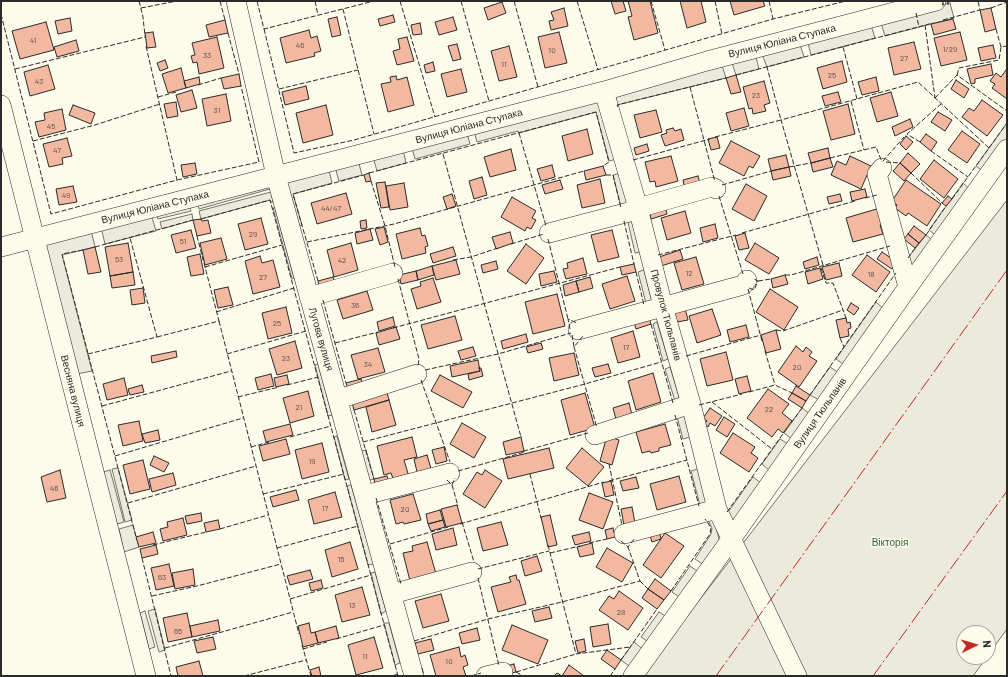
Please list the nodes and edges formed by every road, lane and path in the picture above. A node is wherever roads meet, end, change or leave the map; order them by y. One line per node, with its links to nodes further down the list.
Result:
1 (236, 1): 7 (street, Лугова вулиця)
2 (936, 1): 3 (street, Вулиця Юліана Ступака)
3 (604, 91): 7 (street, Вулиця Юліана Ступака); 9 (street, Провулок Тюльпанів)
4 (1, 106): 11 (street, Весняна вулиця)
5 (1007, 149): 15 (street, Вулиця Тюльпанів)
6 (882, 168): 15 (street)
7 (276, 176): 11 (street, Вулиця Юліана Ступака); 16 (street, Лугова вулиця)
8 (716, 189): 9 (street)
9 (638, 208): 10 (street); 17 (street, Провулок Тюльпанів)
10 (549, 233)
11 (34, 238): 12 (street, Вулиця Юліана Ступака); 30 (street, Весняна вулиця)
12 (1, 247)
13 (393, 274): 16 (street)
14 (746, 280): 17 (street)
15 (908, 287): 27 (street, Вулиця Тюльпанів)
16 (309, 297): 20 (street, Лугова вулиця)
17 (663, 306): 18 (street); 21 (street, Провулок Тюльпанів)
18 (578, 330)
19 (417, 374): 20 (street)
20 (339, 399): 24 (street, Лугова вулиця)
21 (691, 404): 22 (street); 25 (street, Провулок Тюльпанів)
22 (595, 435)
23 (450, 473): 24 (street)
24 (364, 495): 29 (street, Лугова вулиця)
25 (717, 509): 26 (street); 27 (street, Провулок Тюльпанів)
26 (624, 534)
27 (732, 538): 32 (street, Вулиця Тюльпанів); 33 (street, Провулок Тюльпанів)
28 (472, 572): 29 (street)
29 (392, 594): 31 (street, Лугова вулиця)
30 (146, 676)
31 (414, 676)
32 (633, 676)
33 (797, 676)

